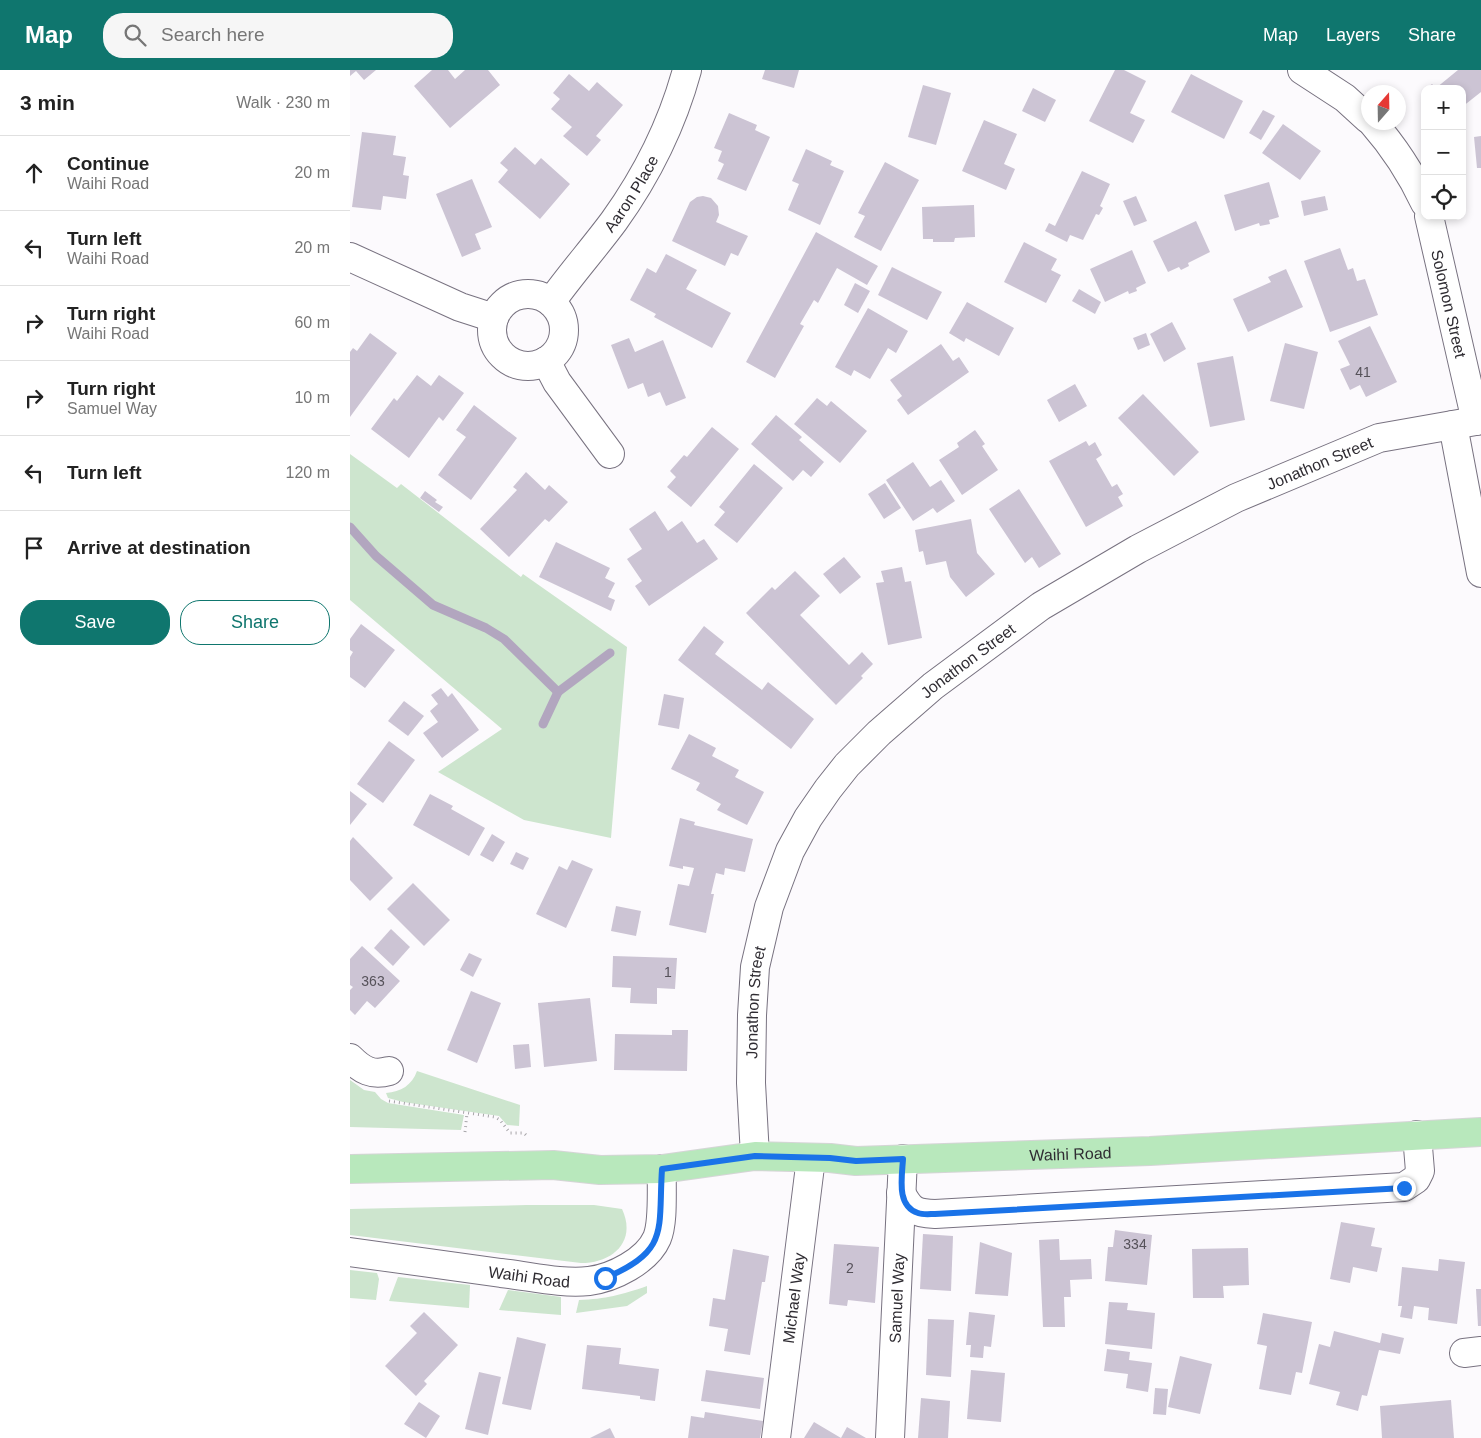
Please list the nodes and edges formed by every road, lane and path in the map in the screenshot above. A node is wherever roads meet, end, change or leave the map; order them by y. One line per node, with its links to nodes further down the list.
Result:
1 (686, 70): 8 (street, Aaron Place)
2 (1302, 70): 3 (street)
3 (1361, 113)
4 (1378, 130): 5 (street)
5 (1421, 195)
6 (1431, 220): 11 (street, Solomon Street)
7 (350, 257): 9 (street)
8 (551, 302): 9 (street); 10 (street)
9 (494, 318): 10 (street)
10 (546, 361): 12 (street)
11 (1470, 422): 13 (street, Solomon Street); 21 (street, Jonathon Street)
12 (610, 454)
13 (1481, 573)
14 (350, 1058): 15 (street)
15 (384, 1073): 16 (path)
16 (467, 1113): 17 (path); 19 (path)
17 (465, 1132)
18 (1481, 1132): 20 (main road, Waihi Road)
19 (524, 1133)
20 (1418, 1135): 23 (main road, Waihi Road); 26 (street)
21 (755, 1156): 22 (main road, Waihi Road); 25 (main road, Waihi Road)
22 (811, 1158): 23 (main road, Waihi Road); 28 (street, Michael Way)
23 (903, 1159): 26 (street, Samuel Way)
24 (350, 1169): 25 (main road, Waihi Road)
25 (662, 1169): 27 (street, Waihi Road)
26 (901, 1193): 29 (street, Samuel Way)
27 (350, 1252)
28 (776, 1438)
29 (890, 1438)

